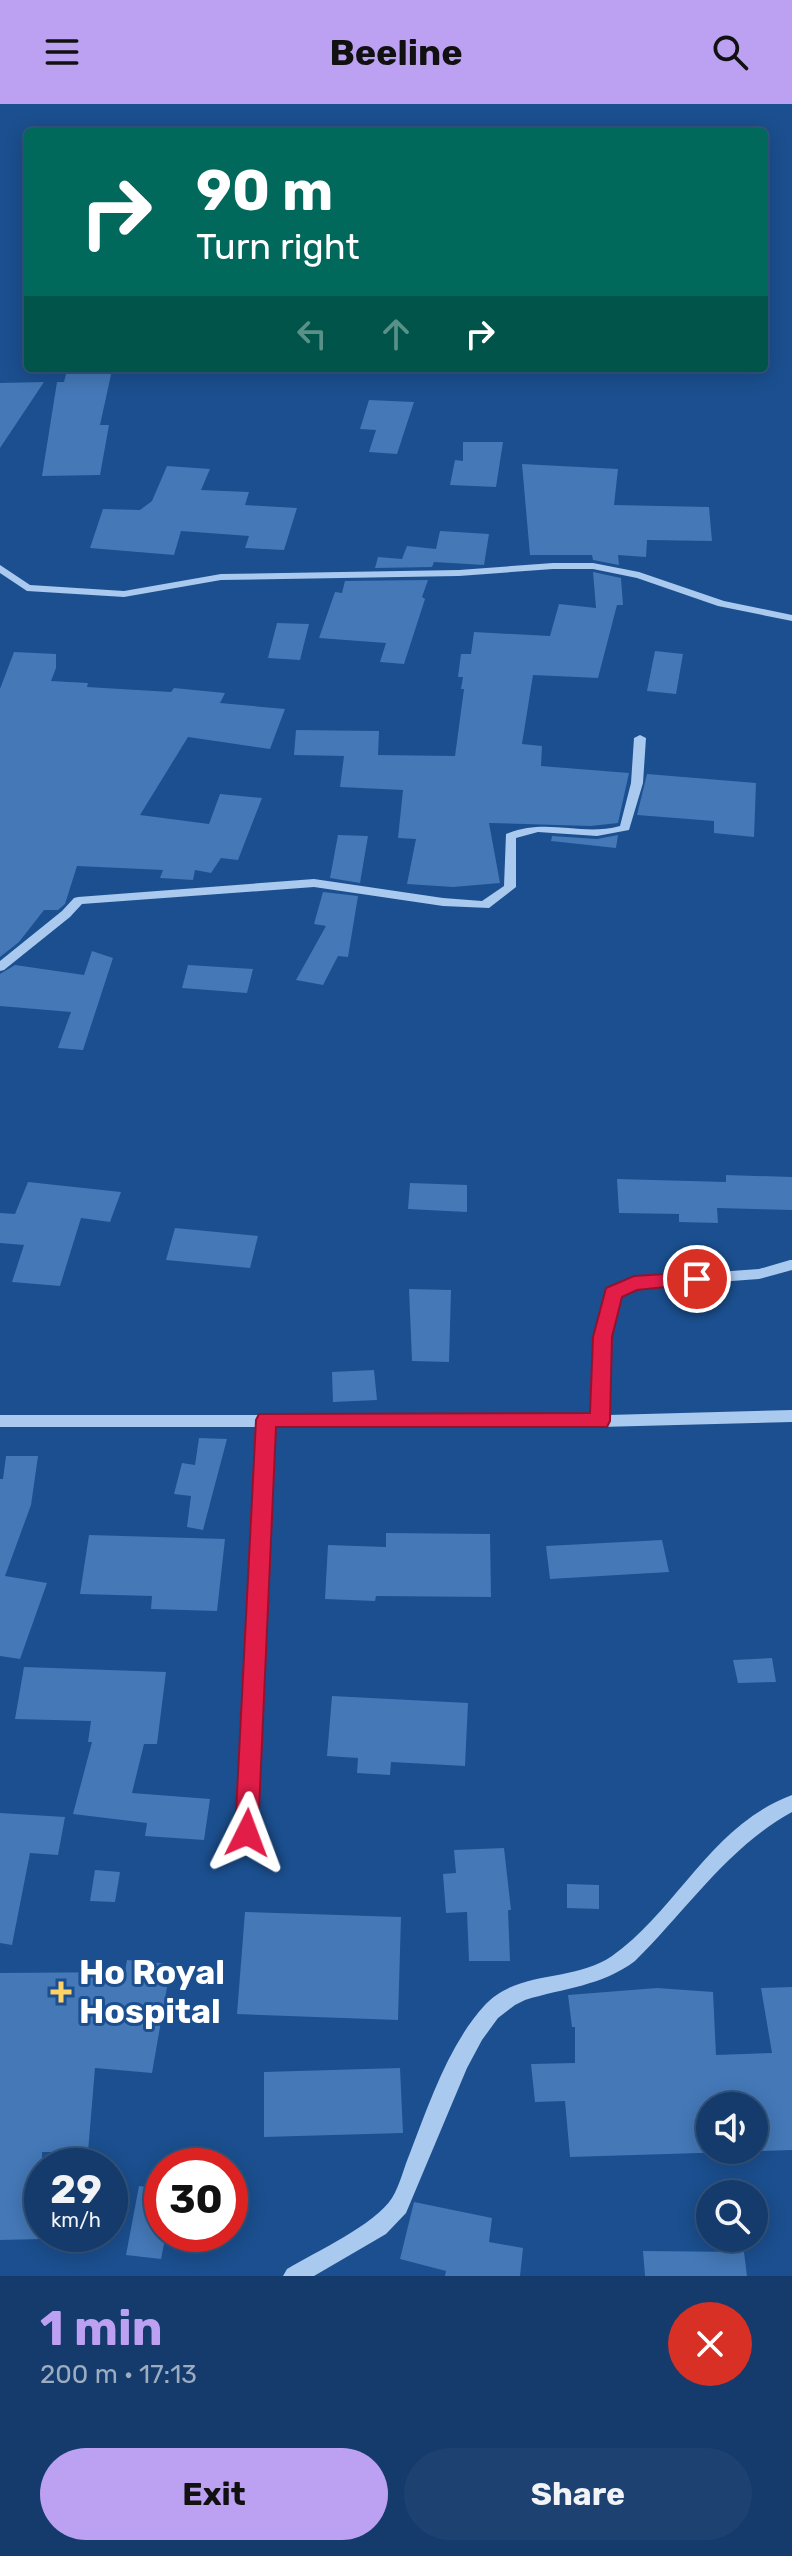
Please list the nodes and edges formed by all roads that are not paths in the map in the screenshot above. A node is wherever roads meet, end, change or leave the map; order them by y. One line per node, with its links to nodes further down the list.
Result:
1 (0, 568): 2 (street)
2 (792, 618)
3 (640, 738): 4 (street)
4 (0, 967)
5 (790, 1265): 9 (street)
6 (792, 1416): 9 (street)
7 (266, 1420): 8 (street); 9 (street); 11 (street)
8 (0, 1421)
9 (600, 1421)
10 (792, 1803): 12 (street)
11 (247, 1833)
12 (294, 2276)

